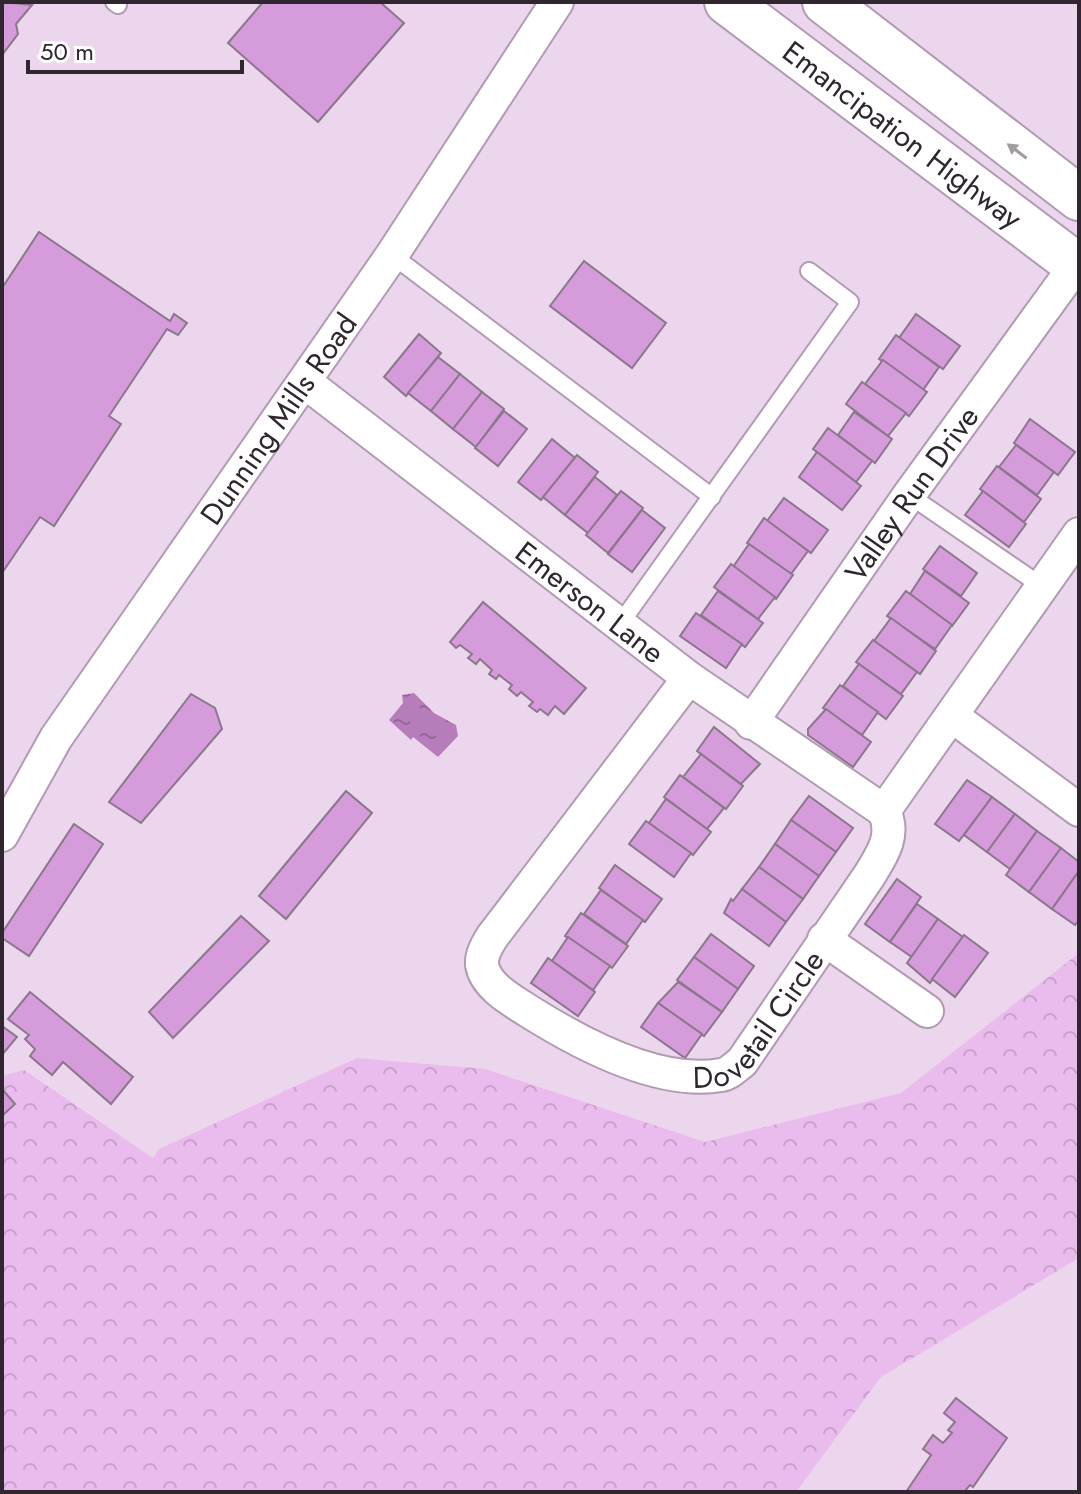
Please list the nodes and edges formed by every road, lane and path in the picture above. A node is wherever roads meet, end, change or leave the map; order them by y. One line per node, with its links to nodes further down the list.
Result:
1 (557, 2): 5 (street, Dunning Mills Road)
2 (727, 2): 6 (main road, Emancipation Highway)
3 (825, 2): 4 (main road, Emancipation Highway, one-way to 3)
4 (1079, 198)
5 (392, 255): 8 (street, Dunning Mills Road); 10 (lane)
6 (1078, 266): 9 (street, Valley Run Drive)
7 (809, 271): 10 (lane)
8 (305, 382): 13 (street, Emerson Lane); 19 (street, Dunning Mills Road)
9 (909, 495): 12 (lane); 16 (street, Valley Run Drive)
10 (712, 497): 13 (lane)
11 (1079, 534): 12 (street)
12 (1043, 587): 15 (street)
13 (620, 624): 14 (street, Emerson Lane)
14 (689, 678): 16 (street, Emerson Lane); 20 (street, Dovetail Circle)
15 (952, 716): 17 (street); 18 (street)
16 (751, 723): 18 (street, Emerson Lane)
17 (1079, 810)
18 (884, 811): 20 (street, Dovetail Circle)
19 (2, 835)
20 (824, 939): 21 (street)
21 (927, 1011)

